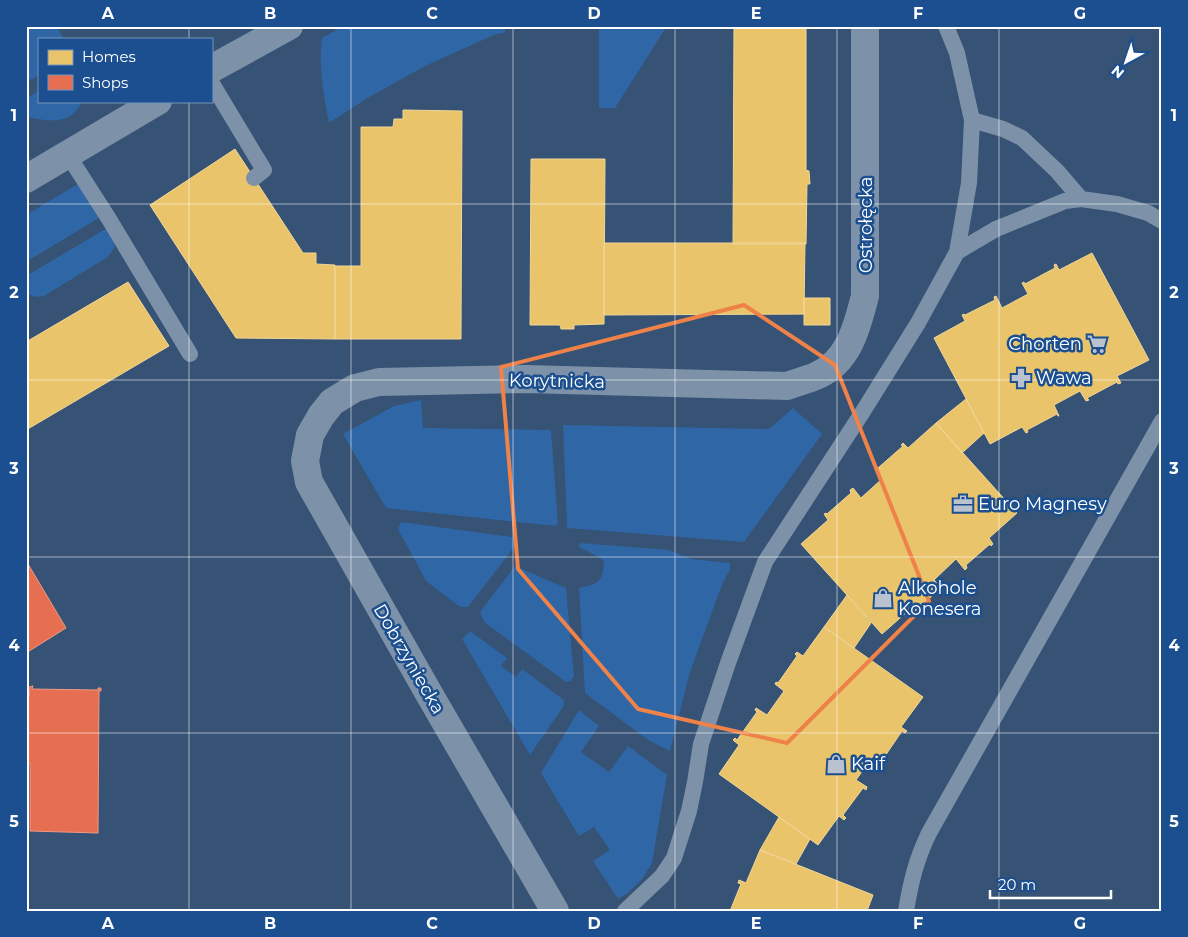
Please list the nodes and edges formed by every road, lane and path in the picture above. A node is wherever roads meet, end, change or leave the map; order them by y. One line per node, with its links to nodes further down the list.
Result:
1 (289, 26): 4 (street)
2 (865, 26): 15 (street, Ostrołęcka)
3 (946, 26): 7 (lane)
4 (212, 68)
5 (212, 84): 9 (lane)
6 (156, 102): 8 (street)
7 (972, 120): 11 (lane); 13 (lane)
8 (68, 155): 10 (street); 14 (lane)
9 (254, 178)
10 (26, 179)
11 (1081, 199): 12 (lane); 13 (lane)
12 (1162, 221)
13 (957, 252): 19 (lane)
14 (190, 354)
15 (787, 386): 16 (street, Korytnicka)
16 (332, 402): 18 (street, Dobrzyniecka)
17 (1162, 421): 20 (lane)
18 (555, 911)
19 (624, 911)
20 (906, 911)

